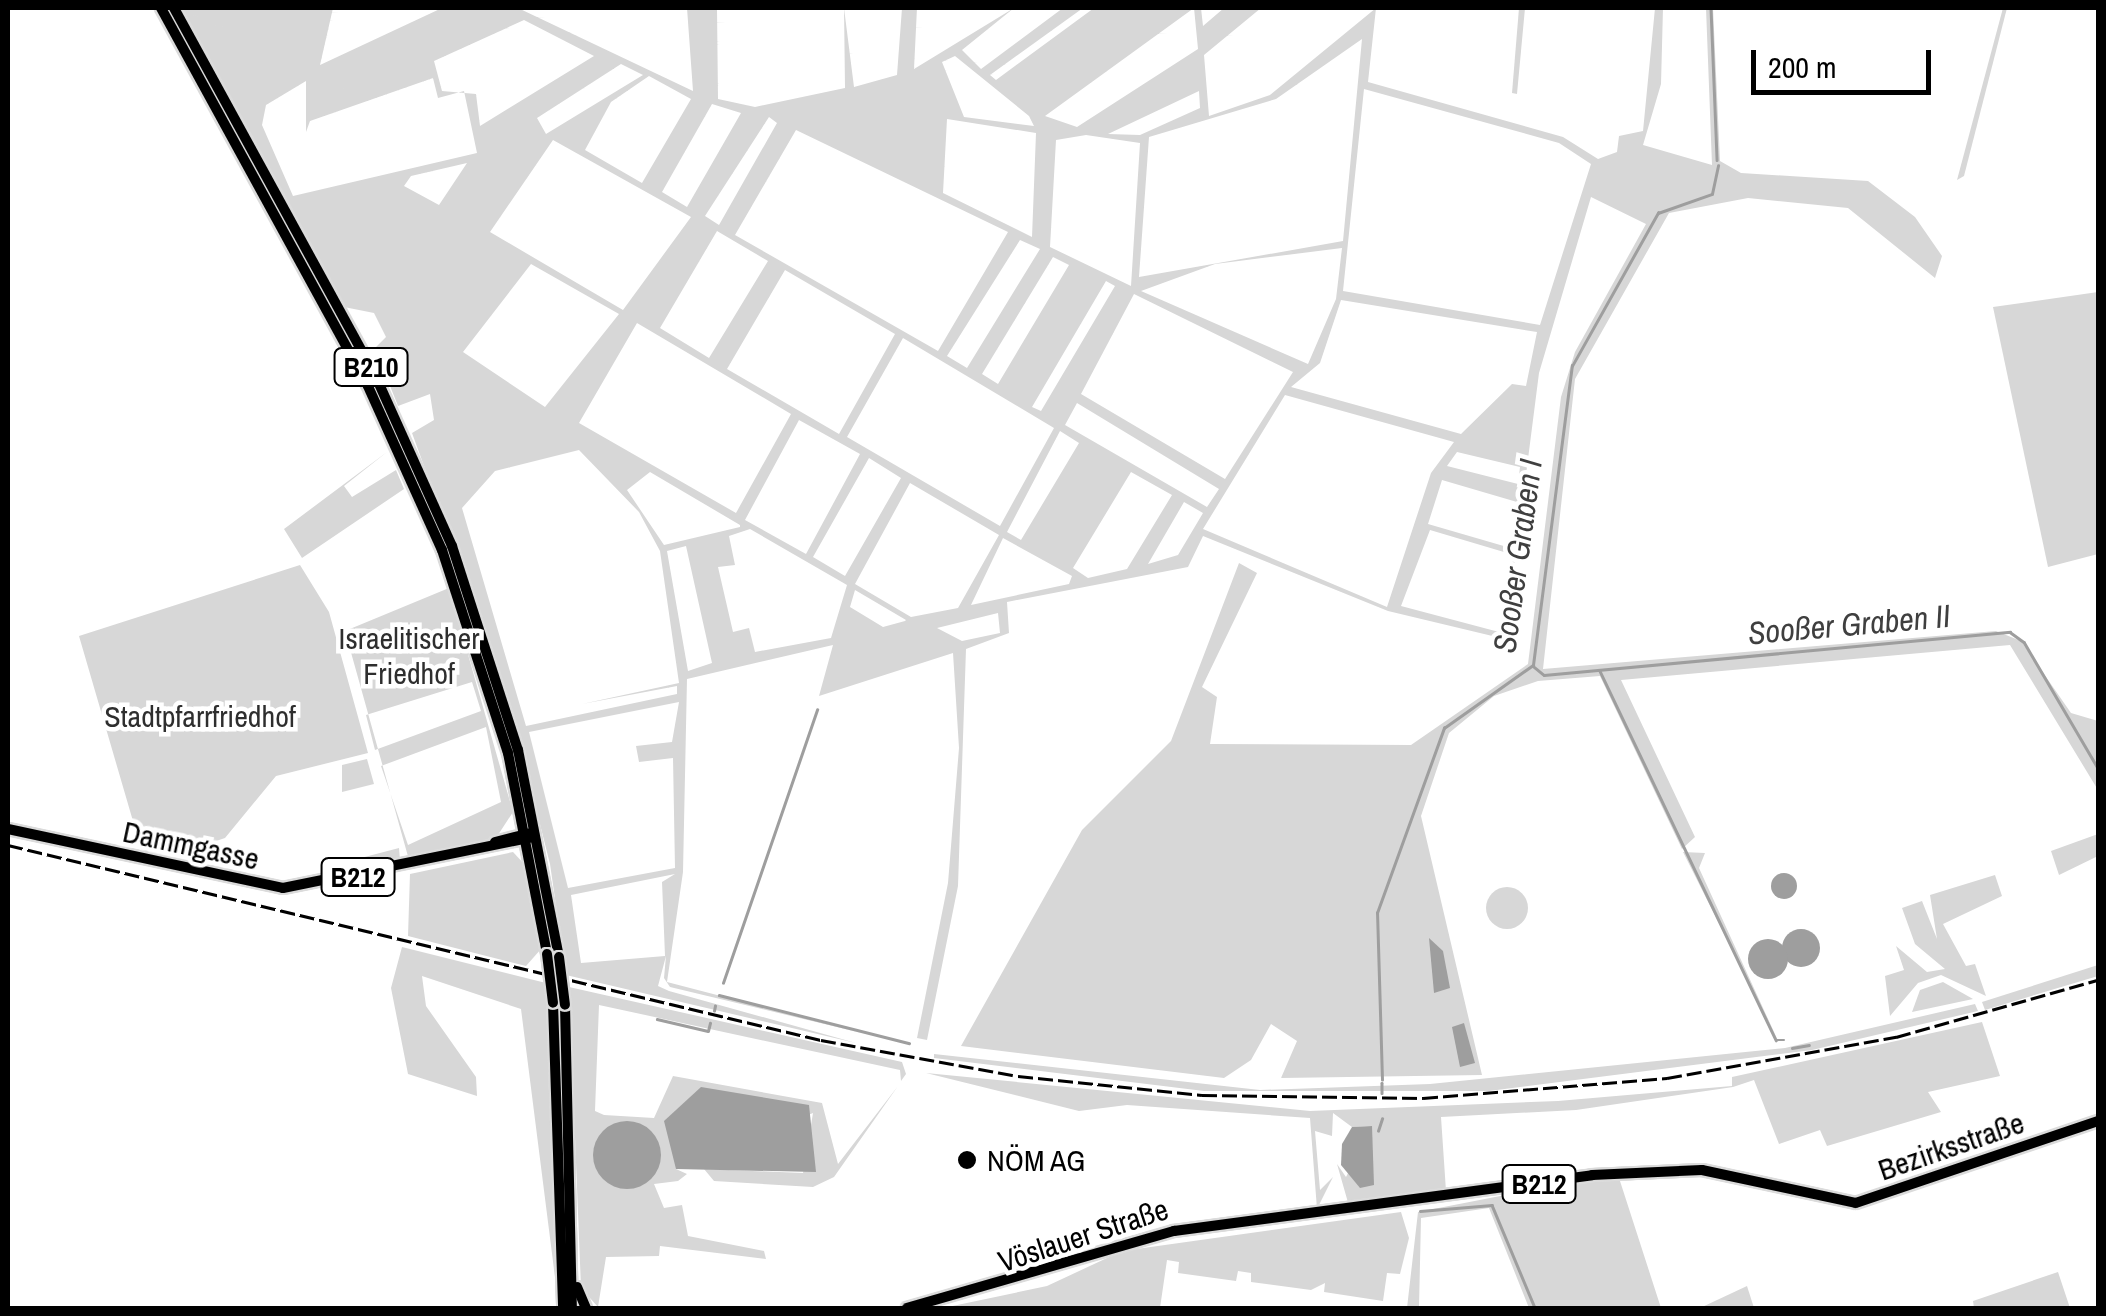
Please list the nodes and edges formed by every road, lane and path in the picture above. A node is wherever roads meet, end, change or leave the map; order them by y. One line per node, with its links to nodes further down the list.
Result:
1 (161, 8): 3 (main road, B210)
2 (174, 8): 5 (main road, B210)
3 (520, 804): 5 (main road, B210); 6 (main road)
4 (8, 829): 6 (main road, Dammgasse / B212)
5 (531, 836): 6 (main road, Dammgasse / B212); 7 (main road, B210); 8 (main road, B210)
6 (509, 841): 7 (main road)
7 (532, 863): 8 (main road, B210)
8 (553, 956): 9 (main road, B210, bridge)
9 (559, 1004): 12 (main road, B210); 13 (main road, B210)
10 (2098, 1121): 11 (main road, Bezirksstraße / B212)
11 (1394, 1207): 16 (main road, Vöslauer Straße / B212)
12 (575, 1246): 14 (main road, B210); 15 (main road, B210)
13 (563, 1308)
14 (572, 1308)
15 (586, 1308)
16 (907, 1308)

